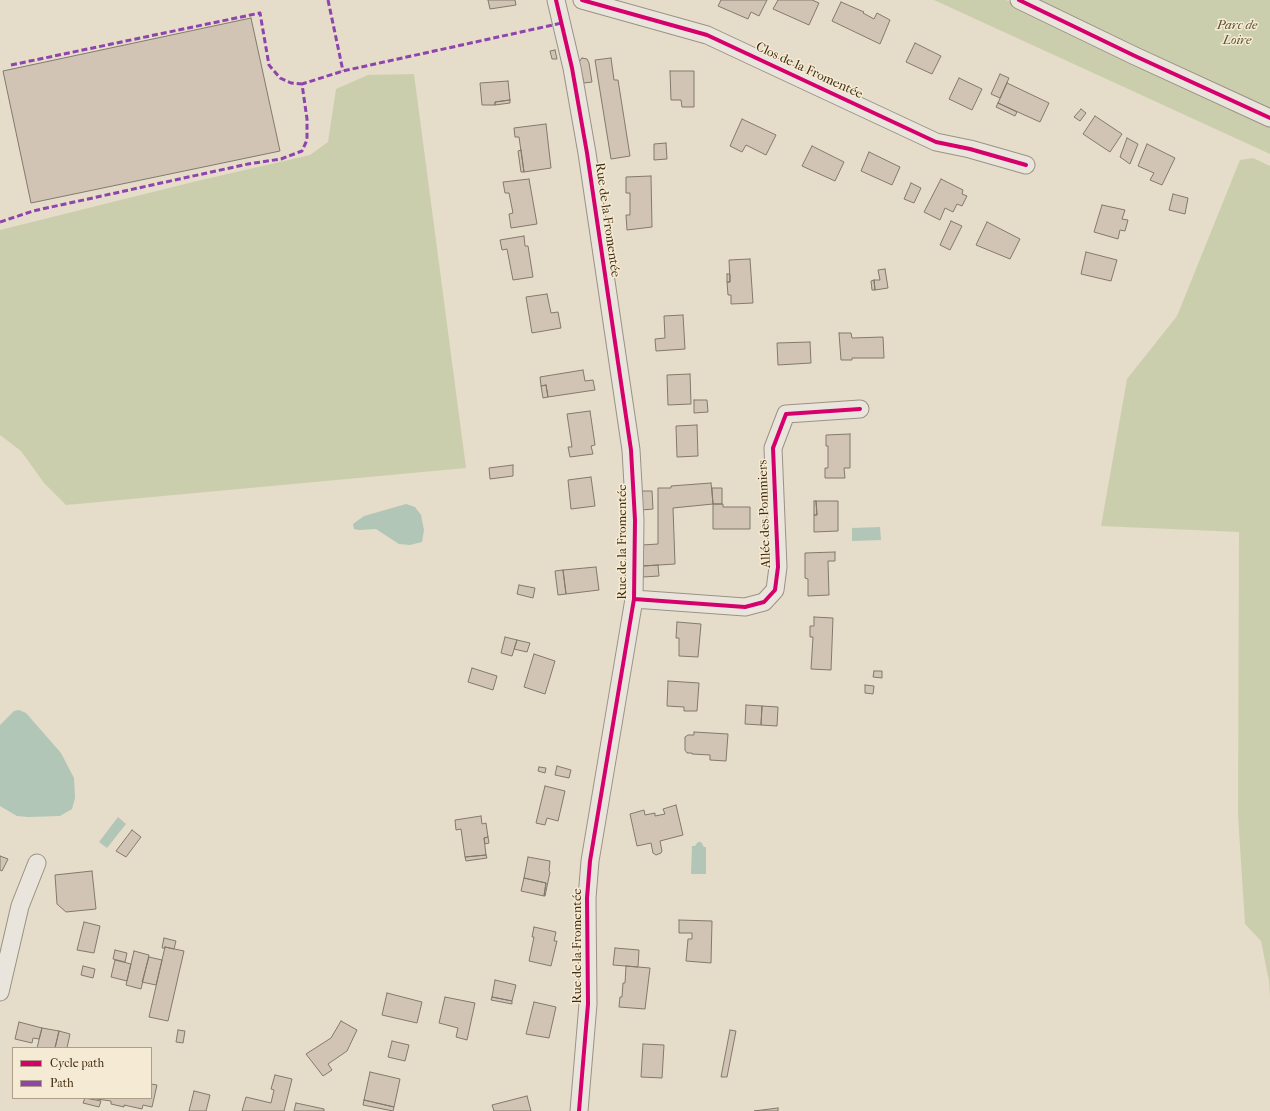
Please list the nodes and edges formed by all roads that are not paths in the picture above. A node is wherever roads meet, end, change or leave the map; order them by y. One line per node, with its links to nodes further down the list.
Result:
1 (556, 0): 7 (street, Rue de la Fromentée)
2 (582, 0): 5 (street, Clos de la Fromentée)
3 (1019, 0): 4 (street)
4 (1270, 118)
5 (1026, 165)
6 (860, 409): 7 (street, Allée des Pommiers)
7 (634, 599): 10 (street, Rue de la Fromentée)
8 (37, 863): 9 (street)
9 (0, 992)
10 (579, 1111)

